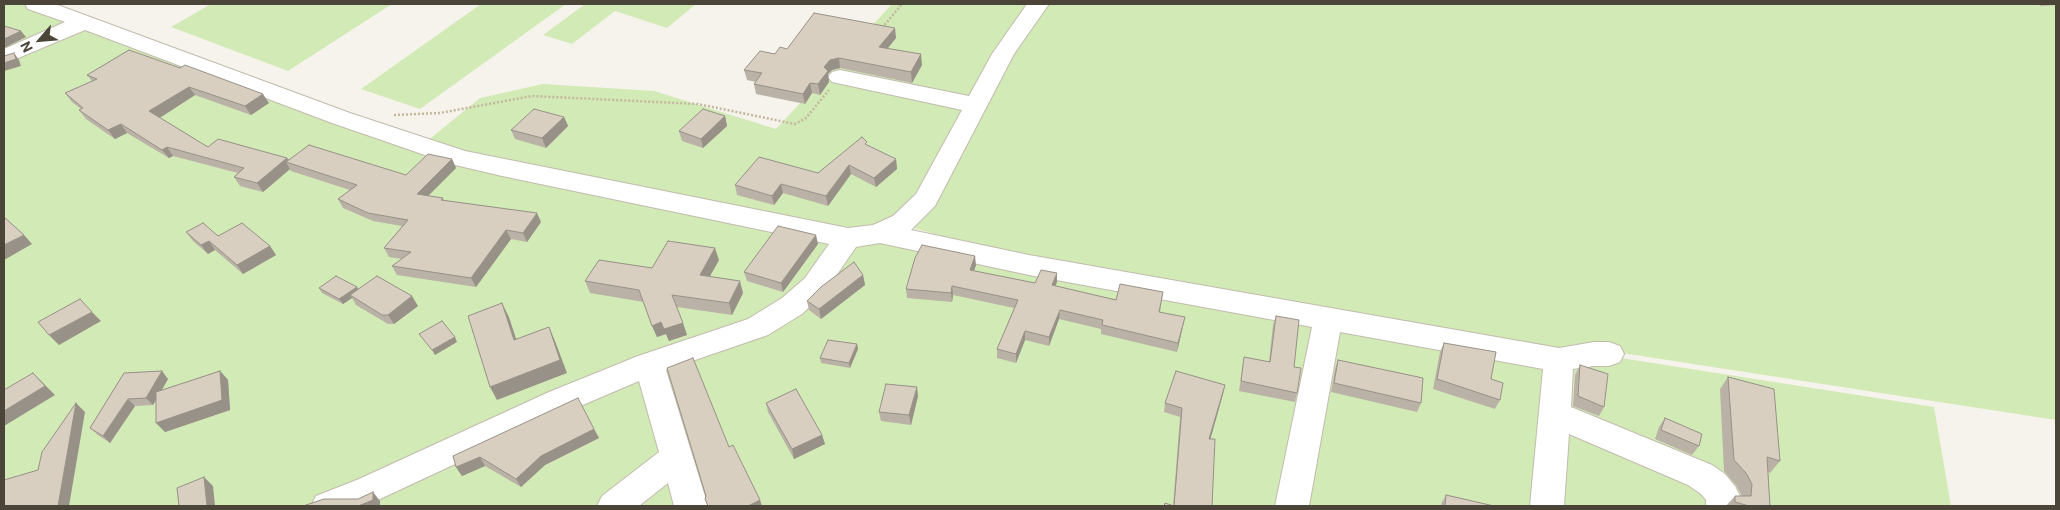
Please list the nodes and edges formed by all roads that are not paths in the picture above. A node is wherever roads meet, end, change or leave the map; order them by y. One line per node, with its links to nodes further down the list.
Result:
1 (36, 4): 3 (street)
2 (1038, 4): 6 (street)
3 (85, 22): 4 (street); 8 (street)
4 (4, 58)
5 (840, 77): 6 (street)
6 (976, 105): 7 (street)
7 (880, 234): 8 (street); 9 (street)
8 (848, 238): 12 (street)
9 (1328, 319): 11 (street); 18 (street)
10 (1609, 354): 11 (street)
11 (1559, 360): 13 (street)
12 (649, 364): 14 (street); 15 (street)
13 (1554, 414): 19 (street); 20 (street)
14 (676, 458): 16 (street); 17 (street)
15 (328, 506)
16 (614, 506)
17 (691, 506)
18 (1292, 506)
19 (1548, 506)
20 (1723, 506)

